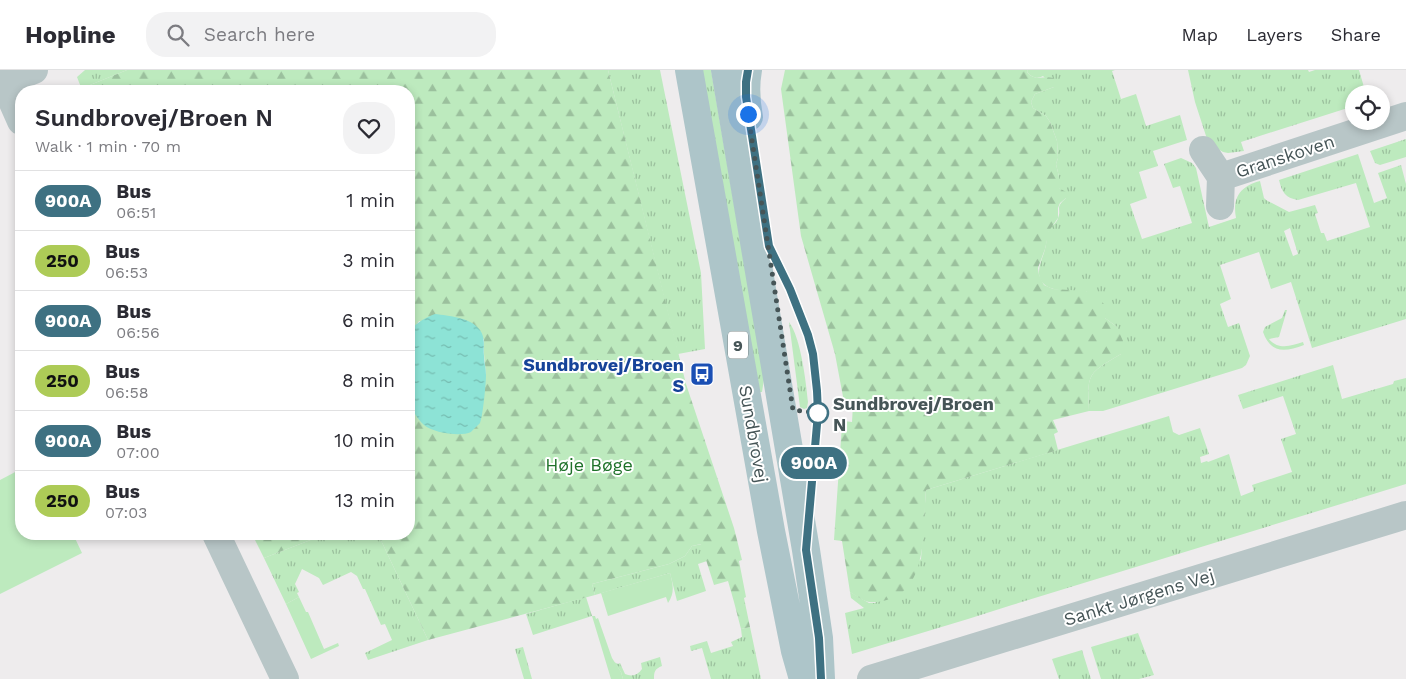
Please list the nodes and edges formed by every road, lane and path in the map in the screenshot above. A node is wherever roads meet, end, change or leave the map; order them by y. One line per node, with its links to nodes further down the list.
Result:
1 (34, 70): 5 (street)
2 (689, 70): 15 (main road, Sundbrovej / 9)
3 (725, 70): 13 (main road, Sundbrovej / 9)
4 (748, 70): 13 (main road)
5 (2, 78): 6 (street)
6 (15, 107)
7 (1406, 116): 9 (street, Granskoven)
8 (1204, 150): 9 (street, Granskoven)
9 (1221, 177): 10 (street, Granskoven)
10 (1220, 206)
11 (1406, 515): 17 (street, Sankt Jørgens Vej)
12 (219, 540): 14 (street)
13 (808, 562): 16 (main road, Sundbrovej / 9)
14 (285, 679)
15 (803, 679)
16 (821, 679)
17 (871, 679)

